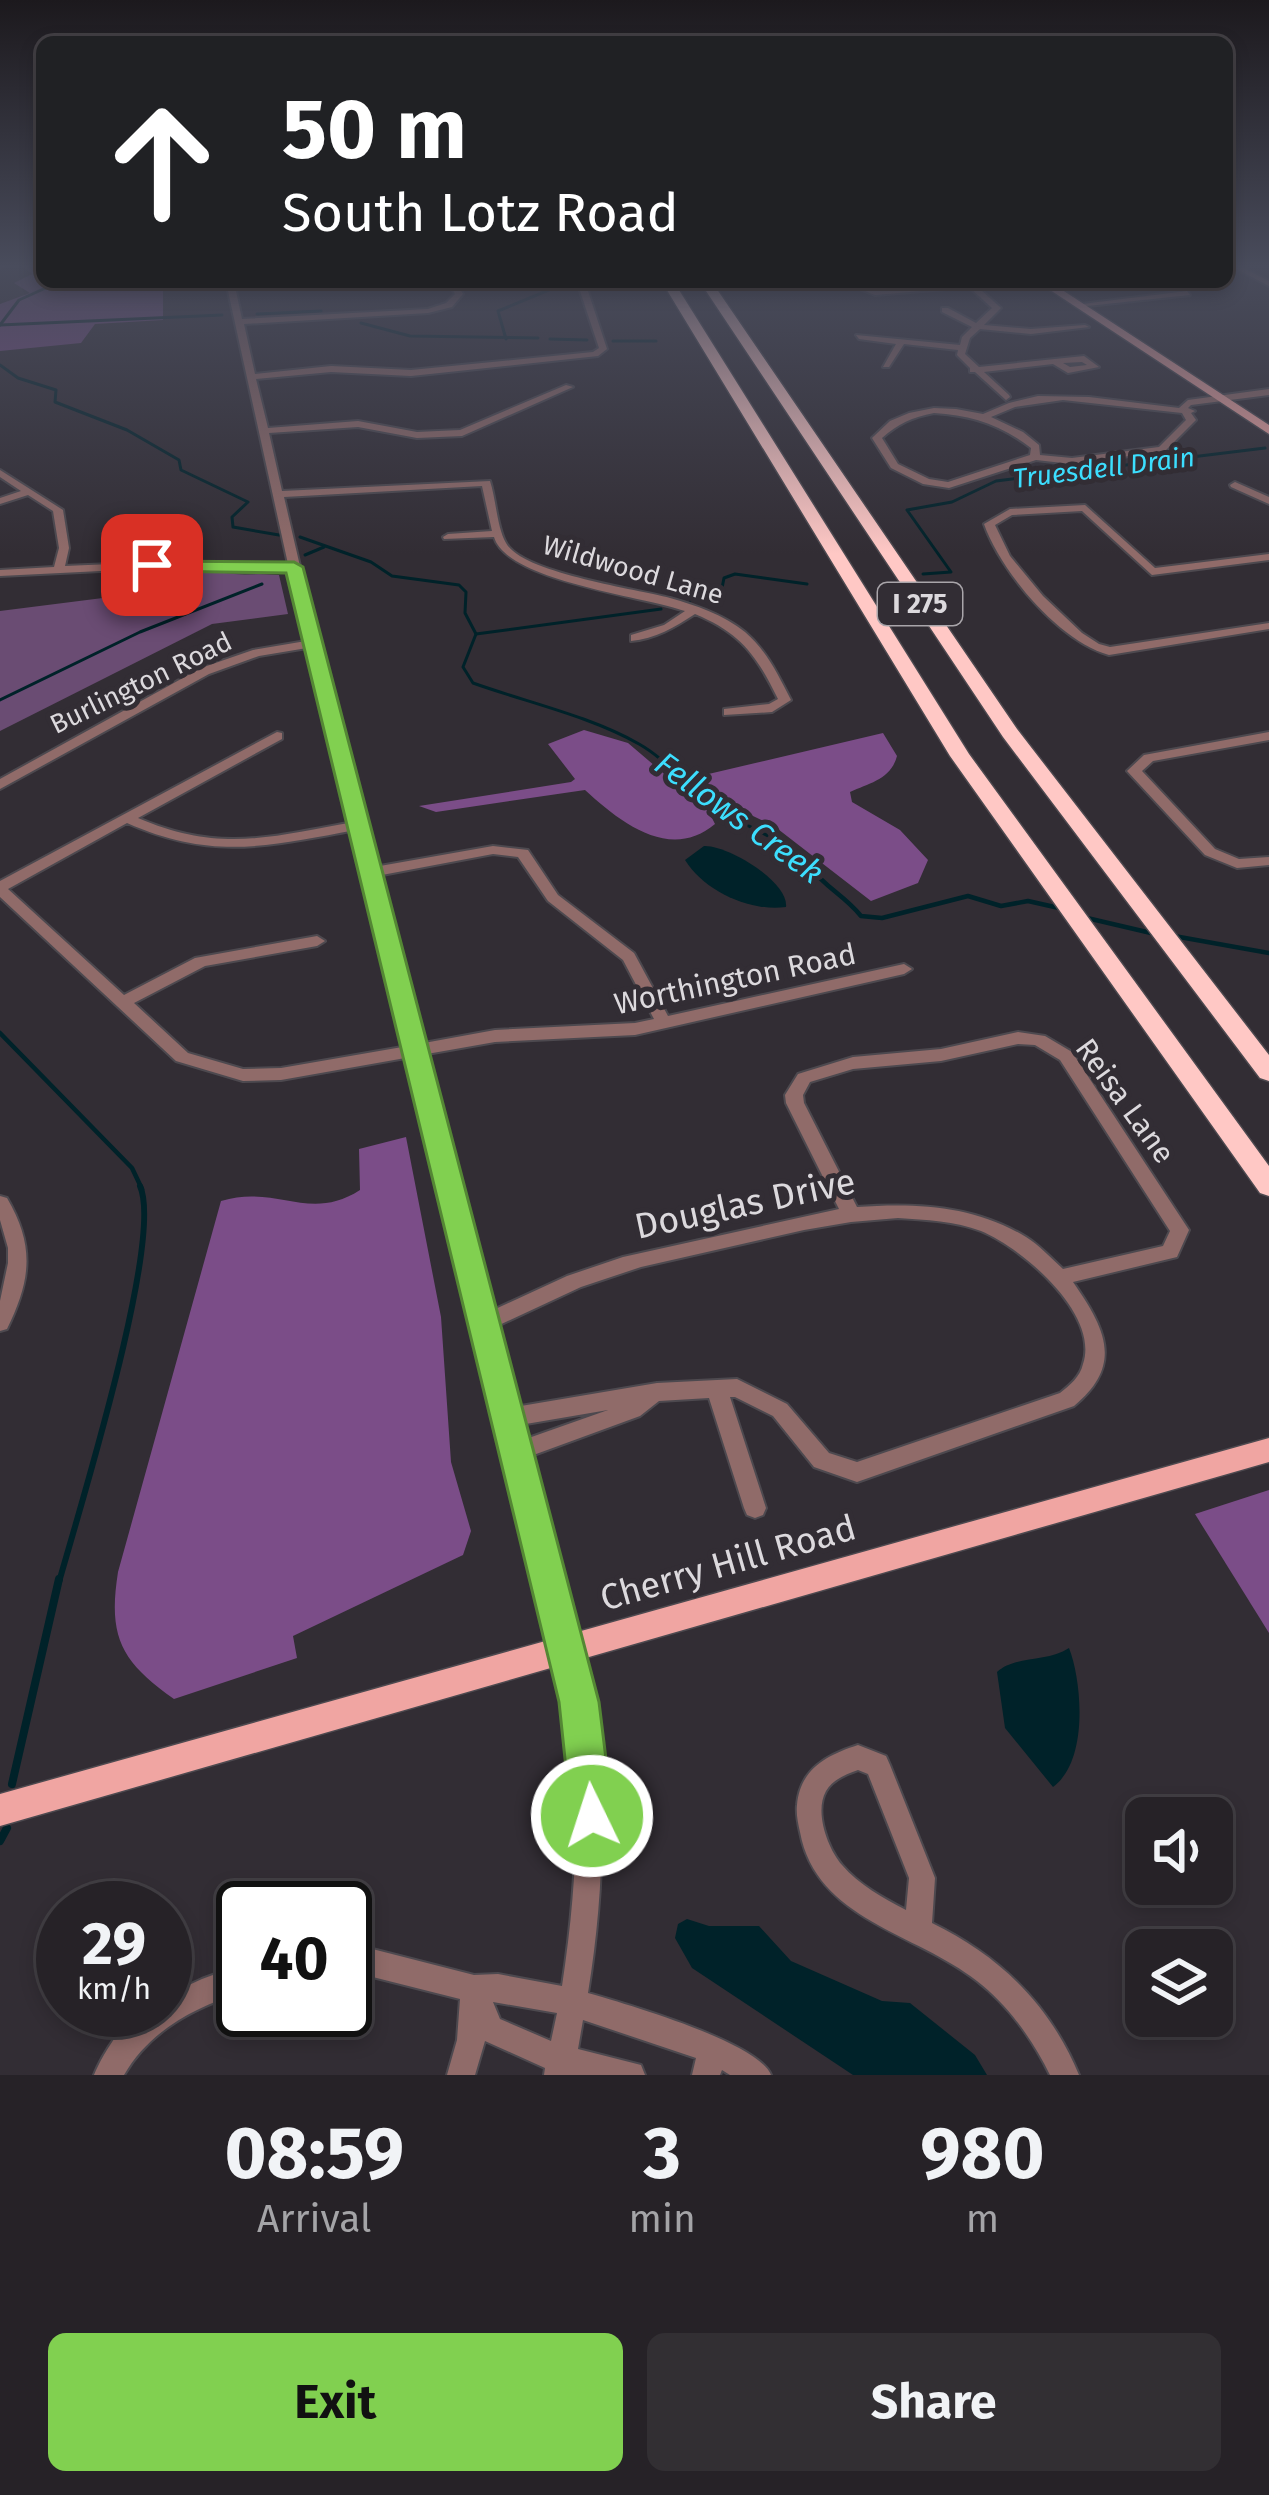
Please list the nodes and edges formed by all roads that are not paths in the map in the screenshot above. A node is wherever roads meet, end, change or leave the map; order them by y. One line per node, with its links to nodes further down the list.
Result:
1 (247, 361): 11 (street)
2 (530, 361): 11 (street)
3 (716, 361): 52 (highway, I 275)
4 (759, 361): 51 (highway, I 275)
5 (888, 361): 9 (street)
6 (968, 361): 10 (street)
7 (1164, 361): 15 (main road)
8 (1055, 362): 10 (street)
9 (886, 364)
10 (973, 370): 14 (street)
11 (251, 377): 19 (street)
12 (569, 387): 19 (street)
13 (1269, 395): 15 (street)
14 (1006, 397)
15 (1224, 400): 16 (street); 18 (main road)
16 (1191, 407): 17 (street); 20 (street)
17 (986, 416): 20 (street); 20 (street)
18 (1269, 430)
19 (265, 435): 24 (street)
20 (1035, 457)
21 (0, 473): 23 (street)
22 (1235, 485): 26 (street)
23 (30, 491): 25 (street); 31 (street)
24 (278, 494): 27 (street); 30 (street)
25 (0, 501)
26 (1269, 501)
27 (498, 534): 28 (street); 33 (street, Wildwood Lane)
28 (448, 537)
29 (1269, 556): 34 (street)
30 (294, 567): 31 (street); 36 (street)
31 (59, 570): 32 (street)
32 (0, 573)
33 (694, 610): 35 (street); 37 (street, Wildwood Lane)
34 (1269, 626)
35 (635, 638)
36 (312, 644): 40 (street, Burlington Road); 42 (street)
37 (728, 712)
38 (277, 736): 41 (street)
39 (1269, 736): 43 (street)
40 (0, 784)
41 (130, 819): 42 (street); 45 (street)
42 (362, 826): 44 (street)
43 (1269, 861)
44 (374, 872): 49 (street); 50 (street)
45 (0, 888): 48 (street, Worthington Road)
46 (317, 940): 48 (street)
47 (904, 969): 49 (street, Worthington Road)
48 (123, 1002): 50 (street, Worthington Road)
49 (664, 1023): 50 (street, Worthington Road)
50 (418, 1049): 56 (street)
51 (1269, 1072)
52 (1269, 1186)
53 (0, 1203): 57 (street)
54 (850, 1212): 55 (street, Douglas Drive); 55 (street, Reisa Lane); 56 (street, Douglas Drive)
55 (1060, 1277): 58 (street, Douglas Drive)
56 (486, 1322): 60 (street)
57 (0, 1323)
58 (716, 1387): 59 (street, Douglas Drive); 63 (street)
59 (657, 1392): 60 (street, Douglas Drive); 62 (street, Douglas Drive)
60 (508, 1418): 62 (street)
61 (1269, 1450): 64 (main road, Cherry Hill Road)
62 (516, 1452): 64 (street)
63 (755, 1508)
64 (566, 1650): 65 (main road, Cherry Hill Road); 70 (street)
65 (0, 1810)
66 (918, 1928): 66 (street); 77 (street)
67 (372, 1962): 69 (street)
68 (216, 1988): 73 (street)
69 (474, 1989): 70 (street); 72 (street); 74 (street)
70 (573, 2004): 71 (street); 72 (street)
71 (710, 2062): 76 (street)
72 (560, 2067): 75 (street)
73 (108, 2075)
74 (461, 2075)
75 (632, 2075)
76 (757, 2075)
77 (1065, 2075)

